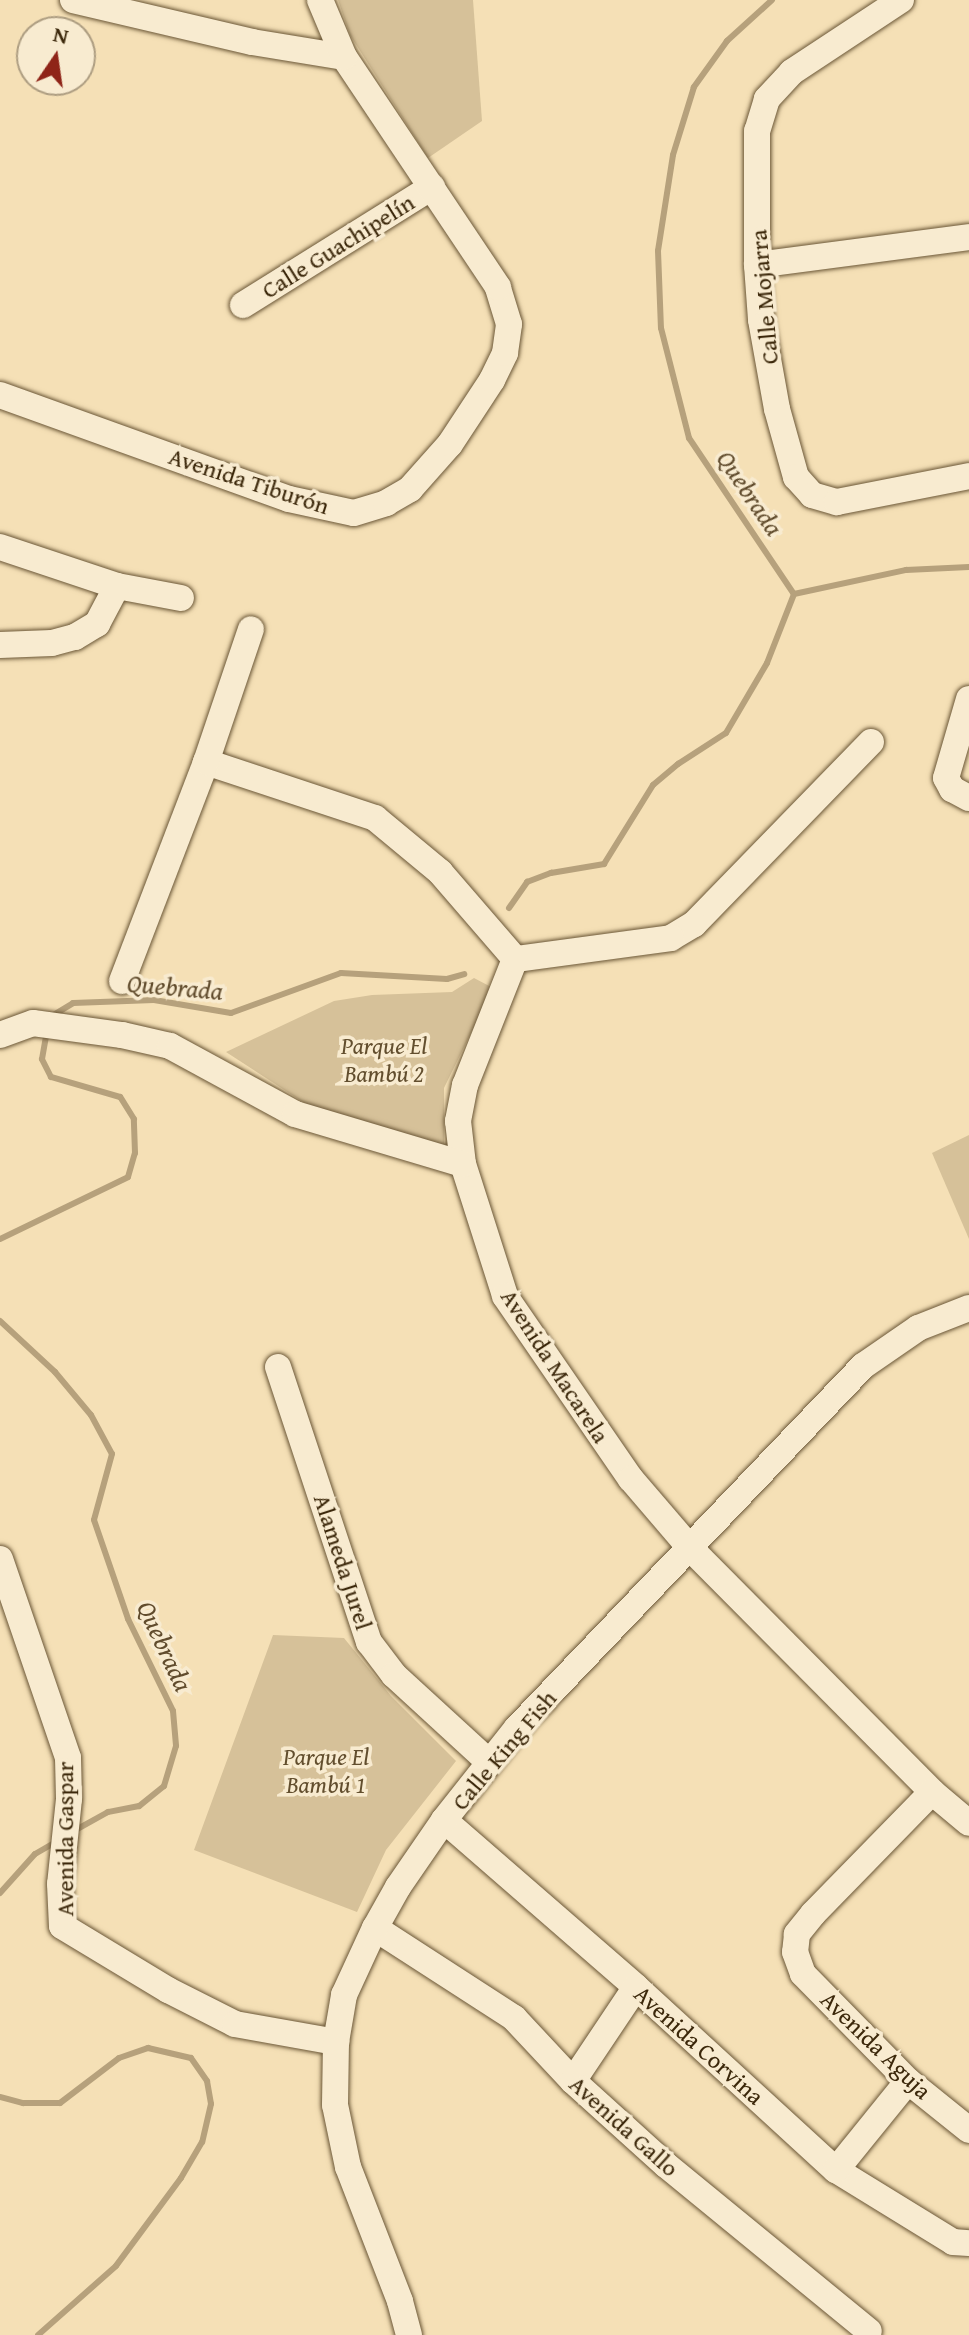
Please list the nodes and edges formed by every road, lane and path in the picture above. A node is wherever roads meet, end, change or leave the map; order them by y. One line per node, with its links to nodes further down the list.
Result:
1 (73, 0): 4 (street)
2 (320, 0): 4 (street, Avenida Tiburón)
3 (901, 0): 7 (street, Calle Mojarra)
4 (344, 57): 5 (street, Avenida Tiburón)
5 (432, 187): 8 (street, Calle Guachipelín); 9 (street, Avenida Tiburón)
6 (969, 237): 7 (street)
7 (757, 265): 10 (street, Calle Mojarra)
8 (243, 305)
9 (0, 395)
10 (969, 476)
11 (0, 547): 12 (street)
12 (117, 586): 13 (street); 15 (street)
13 (181, 598)
14 (251, 629): 18 (street)
15 (0, 645)
16 (969, 699): 19 (street)
17 (871, 742): 20 (street)
18 (206, 762): 20 (street); 21 (street)
19 (969, 798)
20 (515, 959): 23 (street, Avenida Macarela)
21 (122, 981)
22 (0, 1035): 23 (street)
23 (463, 1164): 26 (street, Avenida Macarela)
24 (969, 1308): 26 (street, Calle King Fish)
25 (278, 1367): 28 (street, Alameda Jurel)
26 (691, 1549): 28 (street, Calle King Fish); 29 (street, Avenida Macarela)
27 (0, 1559): 34 (street, Avenida Gaspar)
28 (488, 1761): 30 (street, Calle King Fish)
29 (932, 1792): 31 (street, Avenida Macarela); 36 (street, Avenida Aguja)
30 (444, 1820): 32 (street, Calle King Fish); 33 (street, Avenida Corvina)
31 (969, 1823)
32 (375, 1928): 34 (street, Calle King Fish); 35 (street, Avenida Gallo)
33 (636, 1987): 35 (street); 38 (street, Avenida Corvina)
34 (336, 2042): 41 (street, Calle King Fish)
35 (573, 2081): 40 (street, Avenida Gallo)
36 (908, 2081): 37 (street, Avenida Aguja); 38 (street)
37 (969, 2130)
38 (836, 2170): 39 (street, Avenida Corvina)
39 (969, 2243)
40 (869, 2331)
41 (409, 2335)

